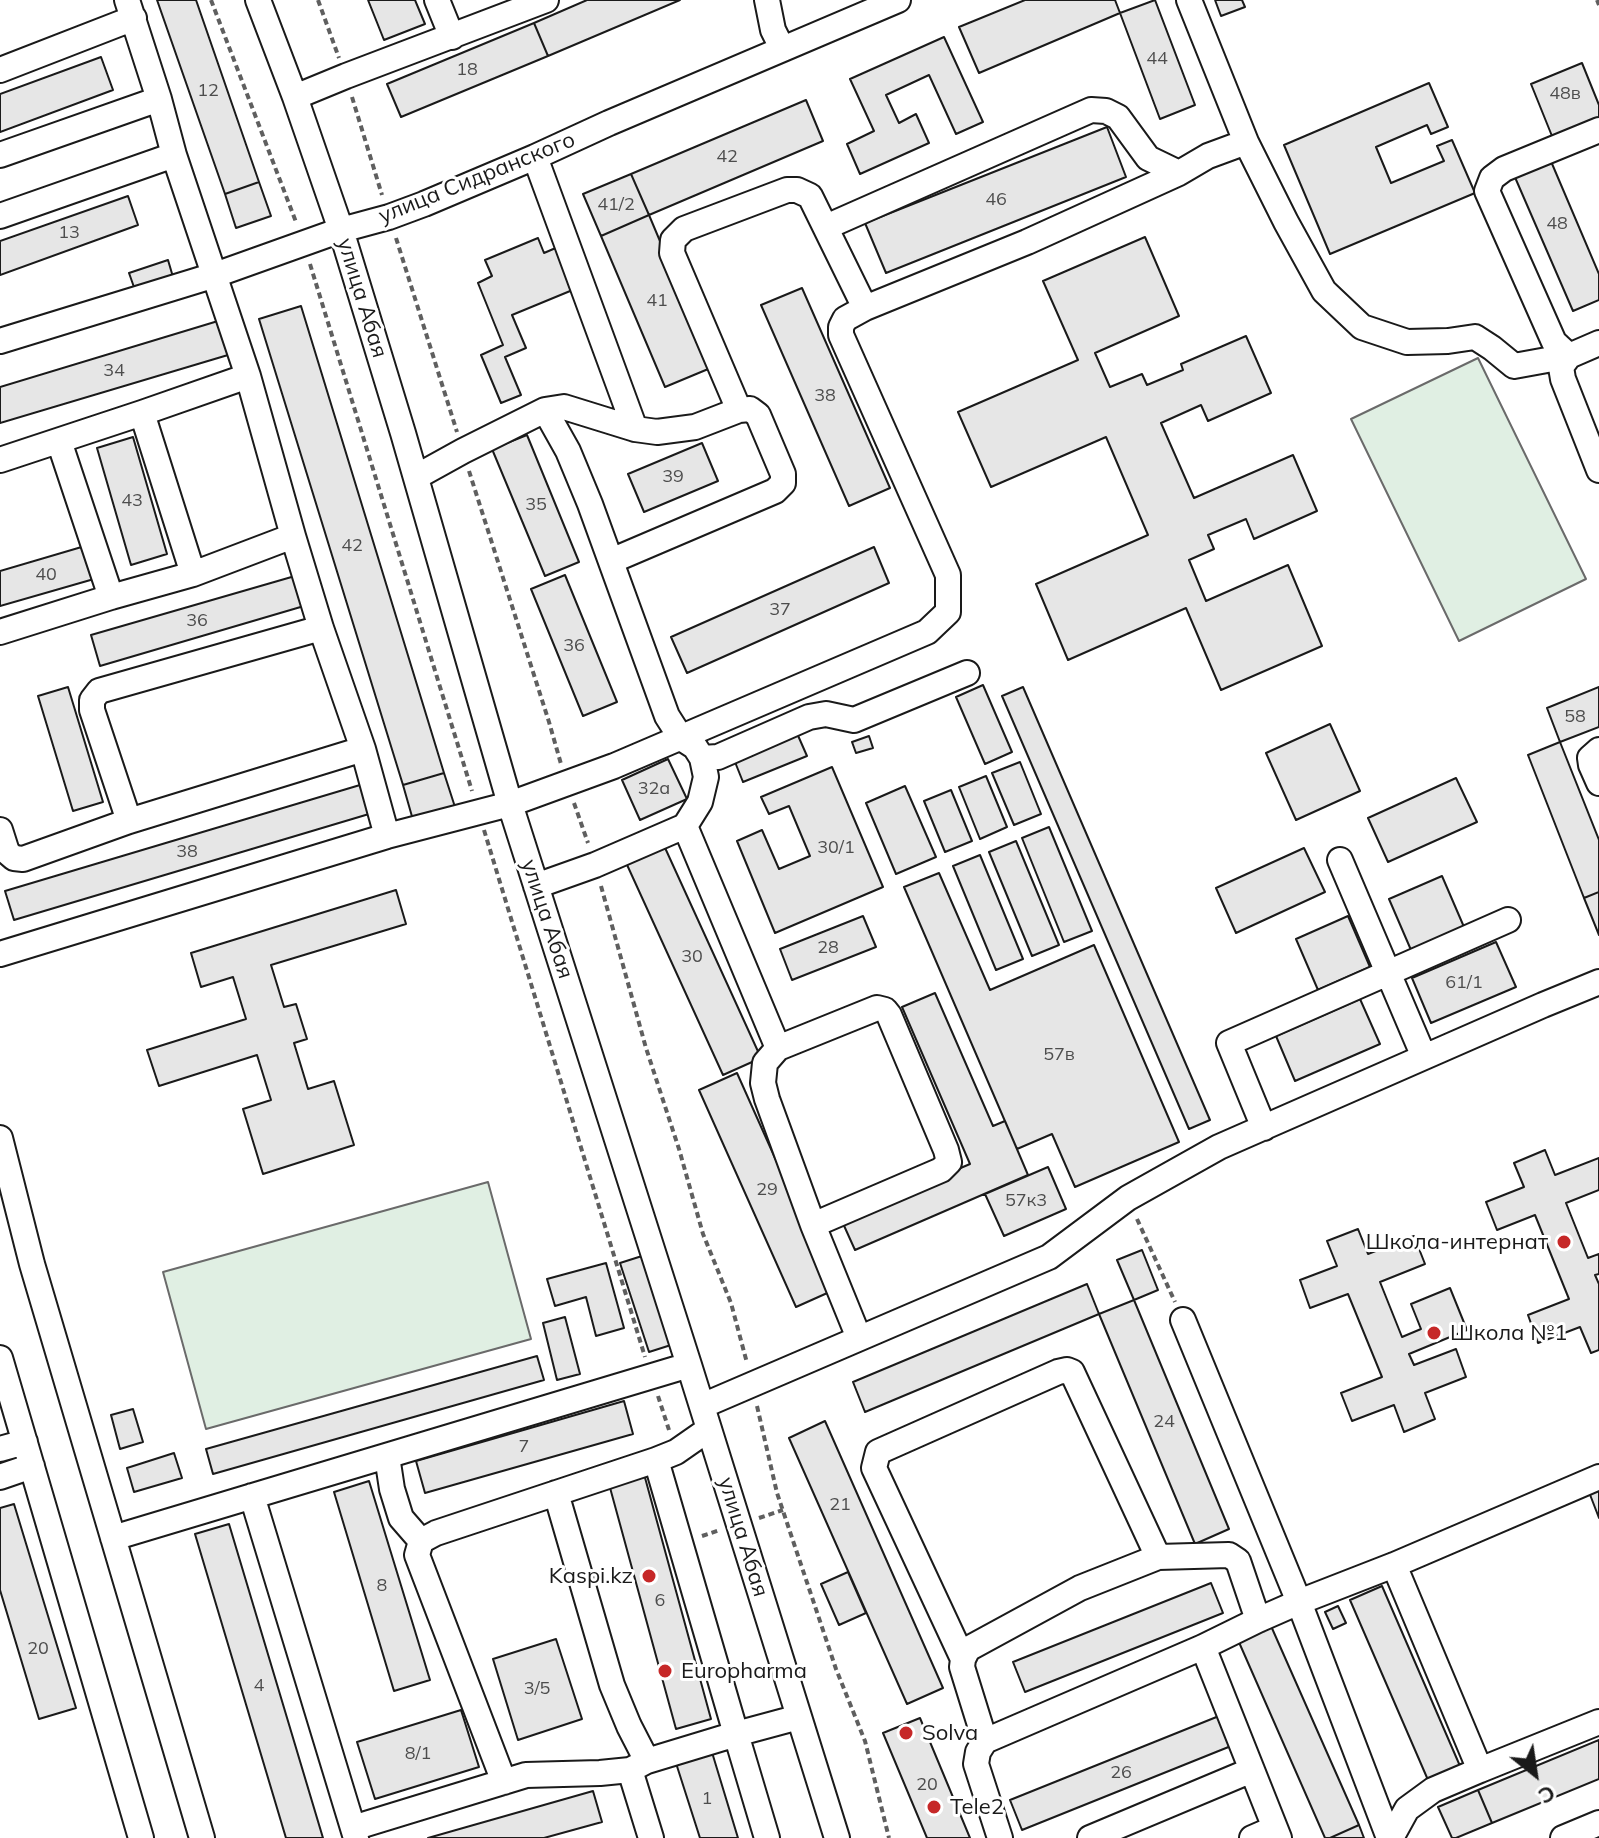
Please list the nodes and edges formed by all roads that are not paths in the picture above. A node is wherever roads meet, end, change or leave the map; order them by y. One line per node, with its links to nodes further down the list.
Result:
1 (258, 0): 11 (street, улица Абая)
2 (437, 0): 8 (street)
3 (546, 0): 8 (street)
4 (767, 0): 9 (street)
5 (898, 0): 9 (street, улица Сидранского)
6 (1189, 0): 14 (street)
7 (130, 9): 10 (street); 12 (street)
8 (452, 37): 11 (street)
9 (782, 48): 17 (street, улица Сидранского)
10 (0, 70)
11 (295, 97): 21 (street, улица Абая)
12 (159, 99): 15 (street); 16 (street)
13 (1599, 130): 26 (street)
14 (1246, 142): 18 (street); 26 (street)
15 (0, 155)
16 (174, 155): 19 (street); 22 (street)
17 (535, 157): 21 (street, улица Сидранского); 31 (street)
18 (1179, 173): 20 (street); 23 (street)
19 (0, 216)
20 (826, 227): 23 (street); 29 (street)
21 (341, 230): 22 (street, улица Сидранского); 35 (street, улица Абая)
22 (215, 275): 24 (street, улица Сидранского); 27 (street)
23 (865, 308): 43 (street)
24 (0, 341)
25 (1599, 343): 26 (street)
26 (1569, 356): 34 (street)
27 (248, 376): 30 (street); 36 (street)
28 (545, 410): 31 (street); 35 (street); 37 (street)
29 (739, 410): 31 (street); 37 (street)
30 (142, 413): 32 (street); 38 (street)
31 (635, 429)
32 (59, 441): 33 (street); 39 (street)
33 (0, 460)
34 (1599, 470)
35 (416, 477): 48 (street, улица Абая)
36 (293, 536): 38 (street); 40 (street)
37 (611, 561): 43 (street)
38 (193, 574): 39 (street)
39 (111, 597): 41 (street)
40 (321, 628): 44 (street); 49 (street)
41 (0, 632)
42 (967, 673): 46 (street)
43 (681, 738): 46 (street); 48 (street)
44 (363, 749): 49 (street); 52 (street)
45 (1599, 750): 47 (street)
46 (702, 758): 50 (street)
47 (1599, 783)
48 (510, 804): 52 (street); 54 (street, улица Абая)
49 (129, 821): 51 (street)
50 (685, 826): 54 (street); 59 (street)
51 (0, 830)
52 (387, 836): 56 (street)
53 (1340, 860): 57 (street)
54 (536, 886): 67 (street, улица Абая)
55 (1508, 920): 57 (street)
56 (0, 954)
57 (1388, 973): 60 (street); 61 (street)
58 (1599, 983): 60 (street)
59 (778, 1048): 63 (street); 63 (street)
60 (1424, 1057): 61 (street)
61 (1264, 1128): 65 (street)
62 (0, 1138): 78 (street)
63 (813, 1225): 65 (street)
64 (1183, 1320): 82 (street)
65 (856, 1333): 68 (street)
66 (0, 1358): 69 (street)
67 (689, 1365): 68 (street, улица Абая); 71 (street)
68 (703, 1410): 72 (street); 86 (street, улица Абая)
69 (25, 1442): 70 (street); 73 (street)
70 (0, 1449)
71 (387, 1456): 77 (street); 79 (street)
72 (666, 1456): 76 (street); 88 (street)
73 (32, 1466): 74 (street); 97 (street)
74 (0, 1477)
75 (1599, 1477): 81 (street)
76 (556, 1493): 79 (street); 90 (street)
77 (252, 1496): 78 (street); 95 (street)
78 (113, 1538): 98 (street)
79 (421, 1541): 93 (street)
80 (1158, 1557): 83 (street); 85 (street); 85 (street)
81 (1394, 1565): 82 (street); 92 (street)
82 (1299, 1602): 83 (street); 105 (street)
83 (1258, 1620): 84 (street)
84 (1203, 1647): 89 (street); 91 (street)
85 (963, 1659): 89 (street)
86 (799, 1717): 88 (street); 101 (street, улица Абая)
87 (1599, 1722): 92 (street)
88 (736, 1734): 90 (street); 100 (street)
89 (985, 1741): 102 (street)
90 (639, 1766): 93 (street); 99 (street)
91 (1252, 1770): 96 (street); 103 (street)
92 (1480, 1770): 105 (street)
93 (504, 1782): 95 (street)
94 (1599, 1823): 106 (street)
95 (355, 1833)
96 (1277, 1833): 104 (street)
97 (141, 1838)
98 (202, 1838)
99 (651, 1838)
100 (767, 1838)
101 (837, 1838)
102 (1000, 1838)
103 (1090, 1838)
104 (1252, 1838)
105 (1390, 1838)
106 (1563, 1838)

